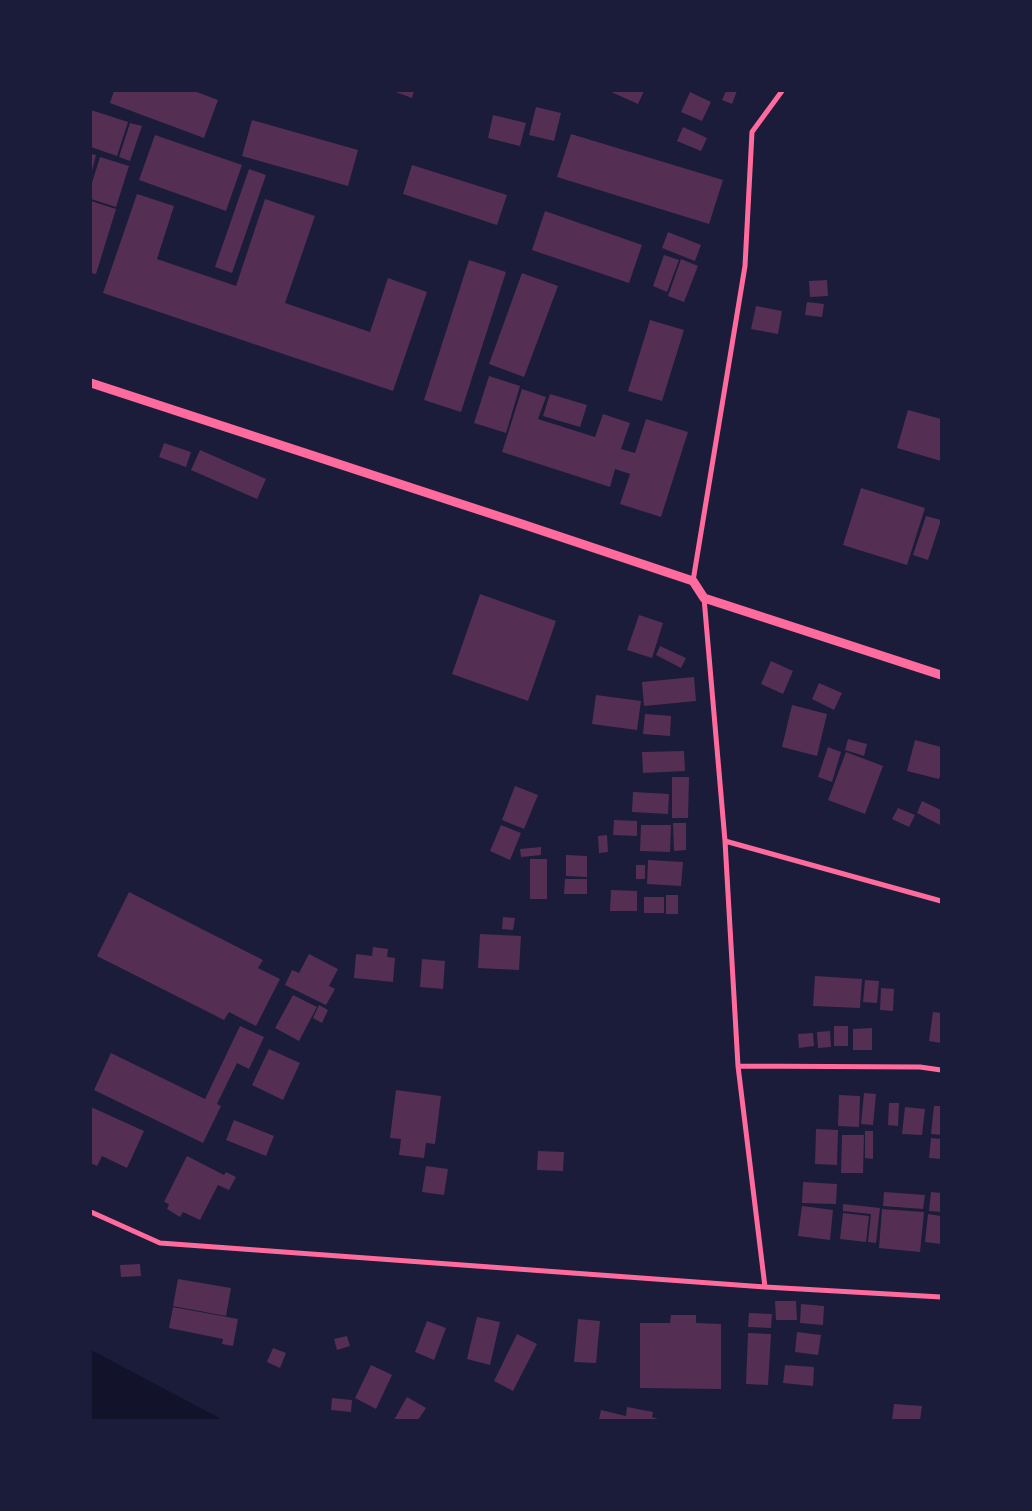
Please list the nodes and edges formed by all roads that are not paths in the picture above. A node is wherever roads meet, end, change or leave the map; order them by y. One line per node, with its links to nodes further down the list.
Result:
1 (782, 91): 3 (street)
2 (91, 383): 3 (street)
3 (692, 581): 4 (street)
4 (704, 598): 5 (street); 6 (street)
5 (941, 675)
6 (725, 841): 7 (street); 8 (street)
7 (941, 901)
8 (738, 1066): 9 (street); 11 (street)
9 (941, 1070)
10 (91, 1212): 11 (street)
11 (766, 1287): 12 (street)
12 (941, 1297)

